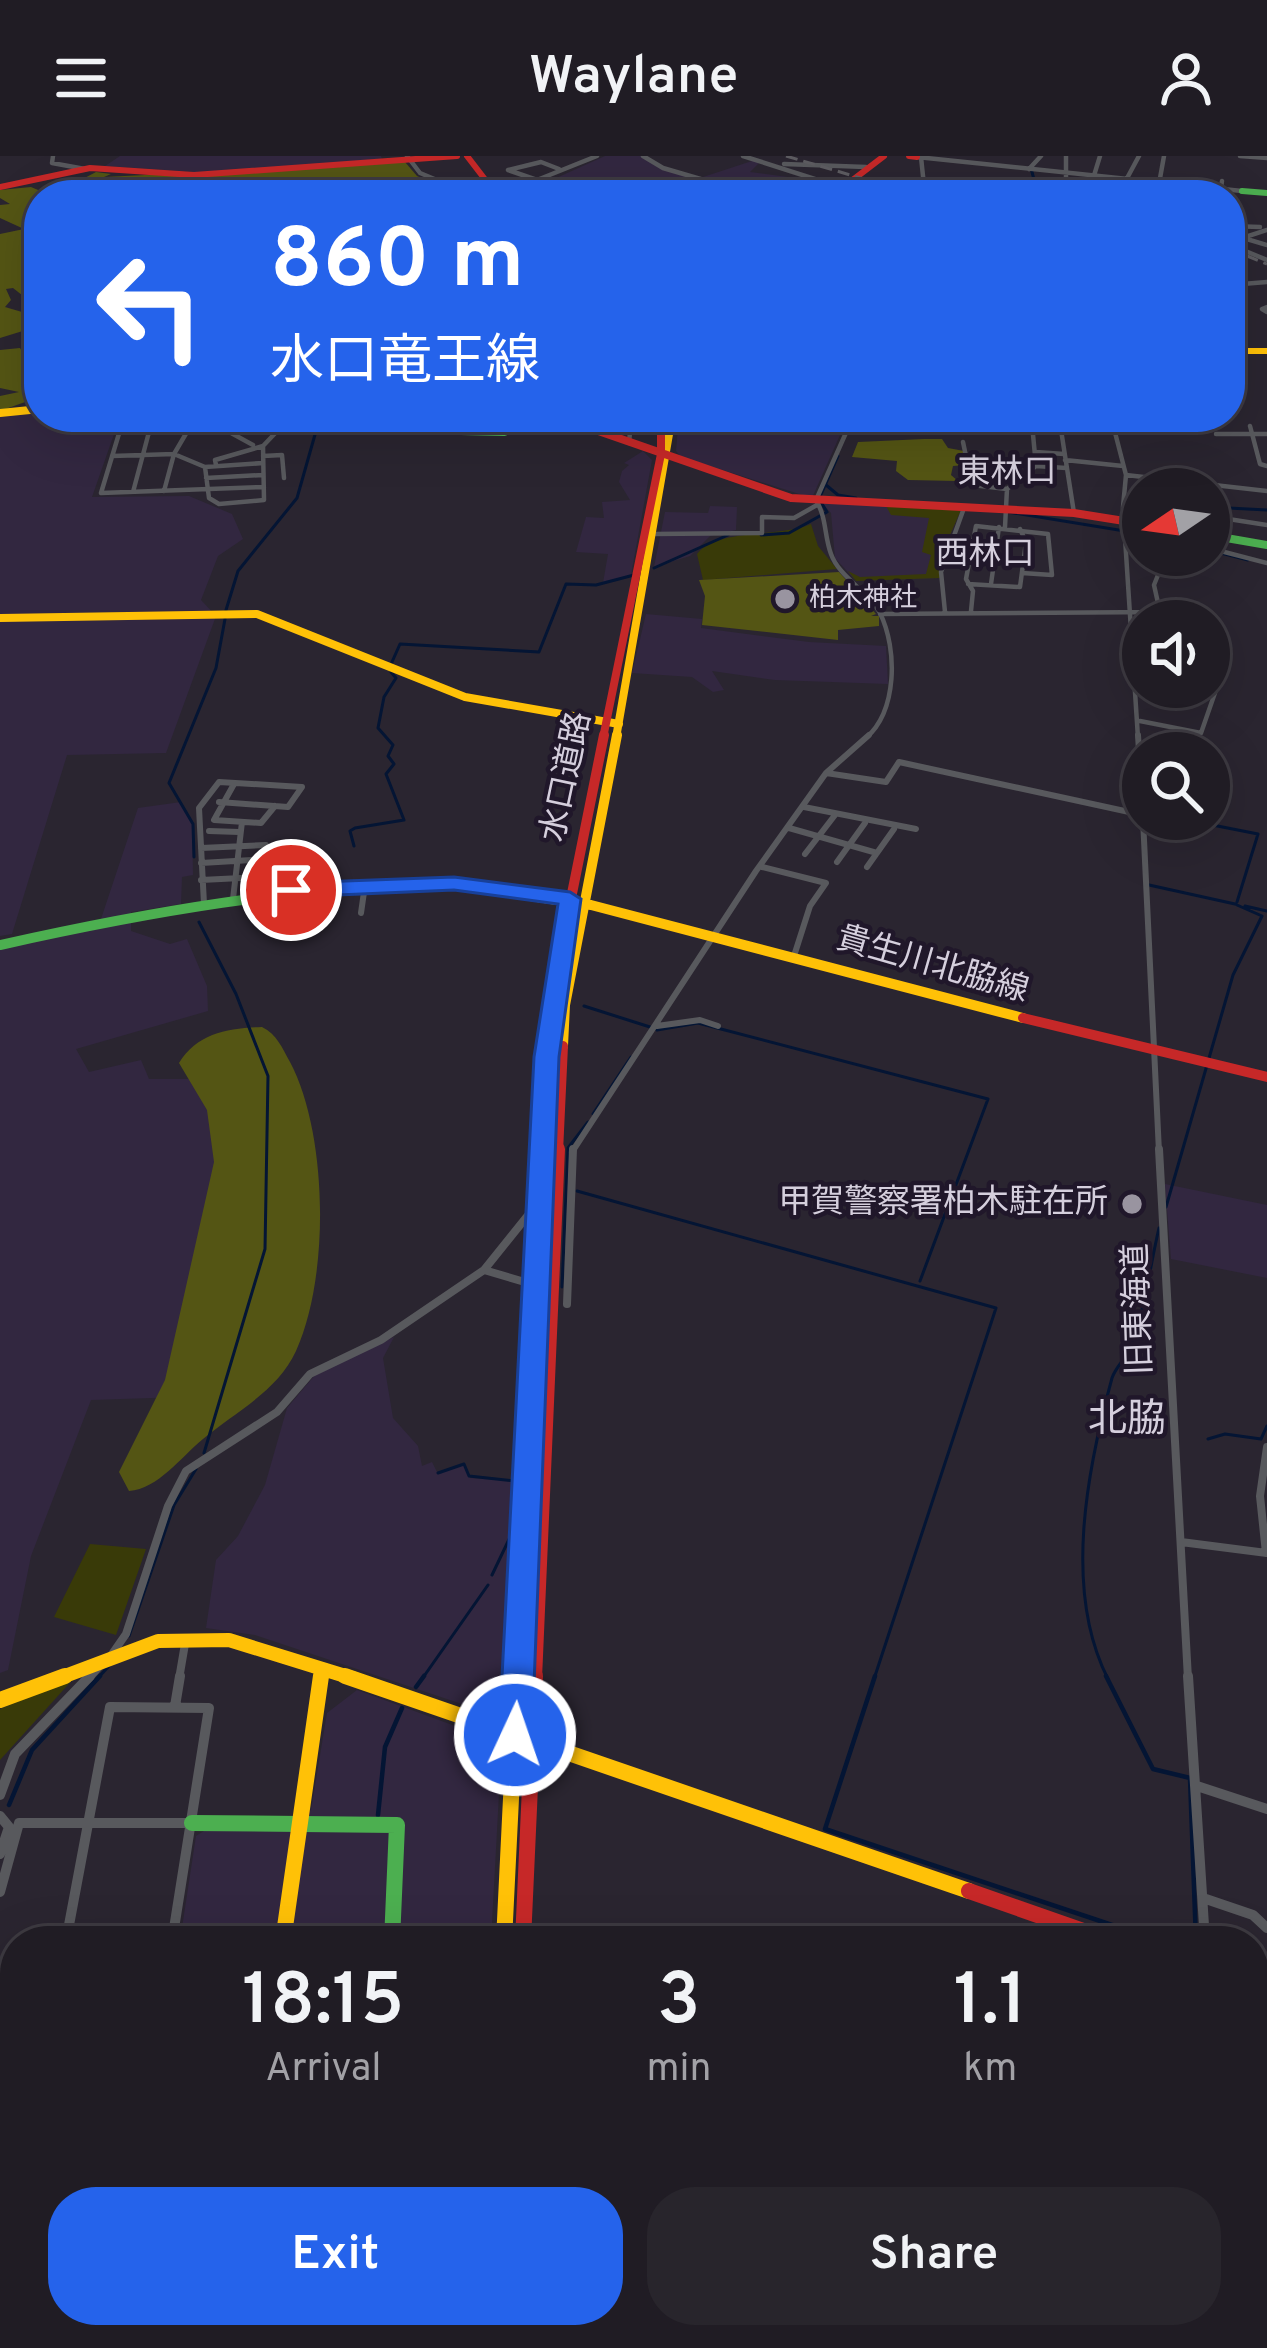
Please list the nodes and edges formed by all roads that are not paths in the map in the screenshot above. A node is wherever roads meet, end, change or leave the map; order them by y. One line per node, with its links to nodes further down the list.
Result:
1 (53, 156): 23 (street)
2 (457, 156): 16 (main road)
3 (470, 156): 31 (main road)
4 (597, 156): 24 (street)
5 (644, 156): 33 (street)
6 (744, 156): 19 (street); 20 (street)
7 (763, 156): 19 (street)
8 (884, 156): 22 (main road)
9 (1041, 156): 25 (street)
10 (1066, 156): 26 (street)
11 (1100, 156): 27 (street)
12 (1143, 156): 15 (street); 28 (street)
13 (1240, 156): 17 (street)
14 (919, 157): 25 (street)
15 (1164, 157)
16 (408, 158): 18 (main road); 30 (street)
17 (1267, 158)
18 (384, 159): 23 (main road)
19 (755, 159): 21 (street)
20 (731, 162)
21 (771, 163): 22 (street); 34 (street)
22 (866, 167): 35 (main road)
23 (85, 169): 29 (main road)
24 (559, 169): 32 (street); 32 (street)
25 (1029, 169): 26 (street)
26 (1062, 172): 27 (street); 36 (street)
27 (1096, 175): 28 (street); 37 (street)
28 (1131, 179): 38 (street)
29 (33, 180)
30 (436, 180)
31 (488, 180)
32 (536, 180)
33 (702, 180)
34 (811, 180)
35 (850, 180)
36 (1063, 180)
37 (1094, 180)
38 (1137, 180)
39 (1252, 430): 40 (street); 55 (street); 60 (street)
40 (1245, 431)
41 (119, 432): 65 (street)
42 (147, 432): 64 (street)
43 (187, 432): 63 (street)
44 (229, 432): 58 (street)
45 (270, 432): 59 (street)
46 (599, 432): 57 (main road)
47 (630, 432): 57 (street)
48 (664, 432): 66 (main road, 水口道路)
49 (848, 432): 85 (street)
50 (1033, 432): 62 (street)
51 (1061, 432): 69 (street)
52 (1115, 432): 72 (street, 旧東海道)
53 (1234, 432): 54 (street)
54 (1216, 434)
55 (1267, 434)
56 (963, 442): 80 (street)
57 (629, 443): 66 (main road)
58 (254, 446): 59 (street); 71 (street)
59 (263, 446): 67 (street)
60 (1256, 447): 61 (street); 73 (street)
61 (1267, 448)
62 (1036, 452): 69 (street); 70 (street)
63 (174, 454): 64 (street); 74 (street); 81 (street)
64 (143, 455): 65 (street); 84 (street)
65 (112, 456): 84 (street)
66 (665, 456): 85 (main road); 96 (main road, 水口道路); 114 (main road, 水口道路)
67 (263, 459): 71 (street); 75 (street); 77 (street)
68 (1004, 460): 70 (street)
69 (1065, 460): 70 (street); 72 (street); 88 (street)
70 (1036, 464): 80 (street)
71 (216, 466): 74 (street)
72 (1123, 466)
73 (1267, 466)
74 (206, 467): 76 (street)
75 (263, 475): 76 (street); 78 (street)
76 (206, 478): 82 (street)
77 (284, 478)
78 (264, 487): 82 (street); 82 (street)
79 (1230, 487): 83 (street)
80 (1007, 489): 87 (street)
81 (164, 491): 82 (street); 84 (street)
82 (207, 491)
83 (1267, 491)
84 (133, 492)
85 (821, 508): 86 (main road); 96 (street); 97 (street)
86 (964, 508): 87 (main road); 94 (street)
87 (1007, 511): 88 (main road); 92 (street)
88 (1074, 514): 90 (main road)
89 (1230, 519): 91 (street)
90 (1122, 521)
91 (1267, 525)
92 (1002, 527): 93 (street); 95 (street); 105 (street)
93 (1020, 529): 103 (street); 103 (street)
94 (952, 531): 95 (street); 108 (street)
95 (971, 533): 104 (street)
96 (654, 534): 114 (main road, 水口道路)
97 (826, 536): 98 (street); 109 (street)
98 (815, 537)
99 (1230, 539): 100 (main road)
100 (1267, 545)
101 (1230, 553): 102 (street)
102 (1267, 563)
103 (1022, 573): 105 (street)
104 (968, 584): 105 (street); 107 (street)
105 (991, 584)
106 (1122, 610): 107 (street)
107 (971, 611): 108 (street)
108 (944, 612): 109 (street)
109 (880, 614): 116 (street)
110 (0, 618): 114 (main road)
111 (1139, 708): 113 (street, 旧東海道)
112 (1214, 708): 113 (street)
113 (1140, 721): 115 (street, 旧東海道)
114 (613, 722): 150 (main road, 水口道路)
115 (1140, 732)
116 (826, 773): 120 (street); 121 (street)
117 (234, 784): 118 (street); 119 (street); 135 (street)
118 (219, 802): 119 (street); 123 (street)
119 (274, 806): 123 (street)
120 (804, 807): 122 (street); 125 (street)
121 (1122, 812)
122 (835, 815): 124 (street); 130 (street)
123 (242, 822): 129 (street)
124 (865, 823): 126 (street); 133 (street)
125 (789, 828): 130 (street); 142 (street)
126 (894, 828): 127 (street); 136 (street)
127 (916, 830)
128 (209, 831): 129 (street)
129 (239, 832): 134 (street)
130 (818, 837): 133 (street); 137 (street)
131 (1144, 840): 159 (street, 旧東海道)
132 (266, 845): 134 (street)
133 (848, 845): 136 (street); 140 (street)
134 (238, 846): 135 (street); 139 (street)
135 (201, 848): 141 (street)
136 (878, 853): 143 (street)
137 (805, 854)
138 (267, 859): 139 (street)
139 (236, 861): 141 (street); 145 (street)
140 (837, 862)
141 (201, 863): 146 (street)
142 (762, 867): 154 (street); 156 (street)
143 (867, 867)
144 (281, 876): 145 (street)
145 (234, 878): 146 (street); 149 (street)
146 (201, 880): 151 (street)
147 (365, 884): 148 (main road, 貴生川北脇線); 150 (main road, 貴生川北脇線); 153 (street)
148 (332, 885): 149 (main road, 貴生川北脇線); 152 (street)
149 (233, 899): 151 (main road, 貴生川北脇線)
150 (576, 901): 154 (main road, 貴生川北脇線); 161 (main road, 水口道路); 164 (main road, 水口道路)
151 (204, 904): 155 (main road, 貴生川北脇線)
152 (329, 904)
153 (361, 913)
154 (712, 938): 156 (main road, 貴生川北脇線); 157 (street)
155 (0, 945)
156 (794, 956): 159 (main road, 貴生川北脇線)
157 (657, 1026): 158 (street); 165 (street)
158 (718, 1026)
159 (1155, 1050): 160 (main road, 貴生川北脇線); 167 (street, 旧東海道)
160 (1267, 1077)
161 (539, 1212): 162 (street); 163 (main road, 水口道路)
162 (484, 1270): 163 (street); 170 (street)
163 (535, 1285): 164 (street); 174 (main road, 水口道路)
164 (551, 1296): 175 (main road, 水口道路)
165 (567, 1304)
166 (1267, 1448): 168 (street)
167 (1181, 1542): 168 (street); 176 (street, 旧東海道)
168 (1266, 1553)
169 (186, 1638): 170 (main road); 171 (main road); 173 (street)
170 (112, 1654): 172 (main road); 177 (street)
171 (322, 1670): 174 (main road); 181 (main road)
172 (0, 1700)
173 (175, 1706): 180 (street); 182 (street)
174 (515, 1735): 175 (main road); 190 (main road, 水口道路)
175 (531, 1740): 191 (main road, 水口道路); 192 (main road)
176 (1197, 1786): 178 (street); 185 (street, 旧東海道)
177 (0, 1795)
178 (1267, 1809)
179 (0, 1816): 183 (street)
180 (192, 1823): 181 (main road); 182 (street); 187 (street)
181 (297, 1823): 188 (main road); 189 (main road)
182 (88, 1824): 184 (street); 186 (street)
183 (0, 1854)
184 (0, 1892)
185 (1203, 1898): 193 (street, 旧東海道); 194 (street)
186 (69, 1926)
187 (175, 1926)
188 (285, 1926)
189 (393, 1926)
190 (505, 1926)
191 (525, 1926)
192 (1069, 1926)
193 (1204, 1926)
194 (1265, 1926)

